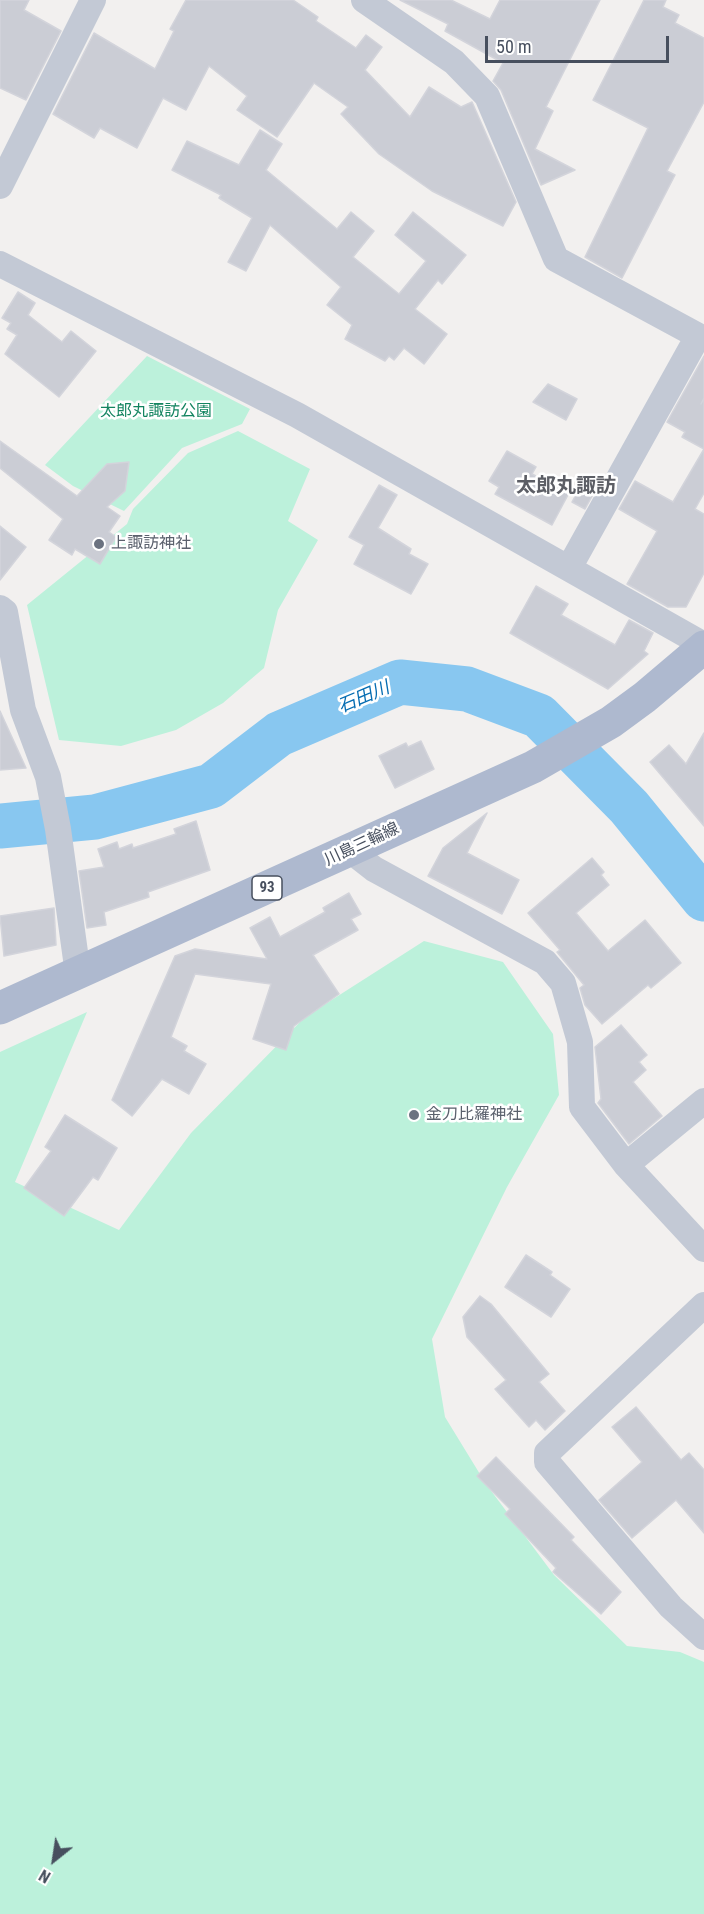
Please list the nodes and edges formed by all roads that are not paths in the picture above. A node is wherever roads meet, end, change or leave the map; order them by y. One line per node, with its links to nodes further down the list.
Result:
1 (93, 0): 4 (street)
2 (364, 0): 3 (street)
3 (392, 8): 6 (street)
4 (0, 186)
5 (0, 264): 7 (street)
6 (701, 337): 7 (street)
7 (569, 568): 9 (street)
8 (0, 608): 10 (street)
9 (704, 646): 11 (main road, 川島三輪線 / 93)
10 (12, 711): 12 (street)
11 (351, 851): 12 (main road, 川島三輪線 / 93); 15 (street)
12 (78, 974): 13 (main road, 川島三輪線 / 93)
13 (0, 1008)
14 (704, 1101): 15 (street)
15 (626, 1165): 16 (street)
16 (704, 1249)
17 (704, 1305): 18 (street)
18 (704, 1637)

